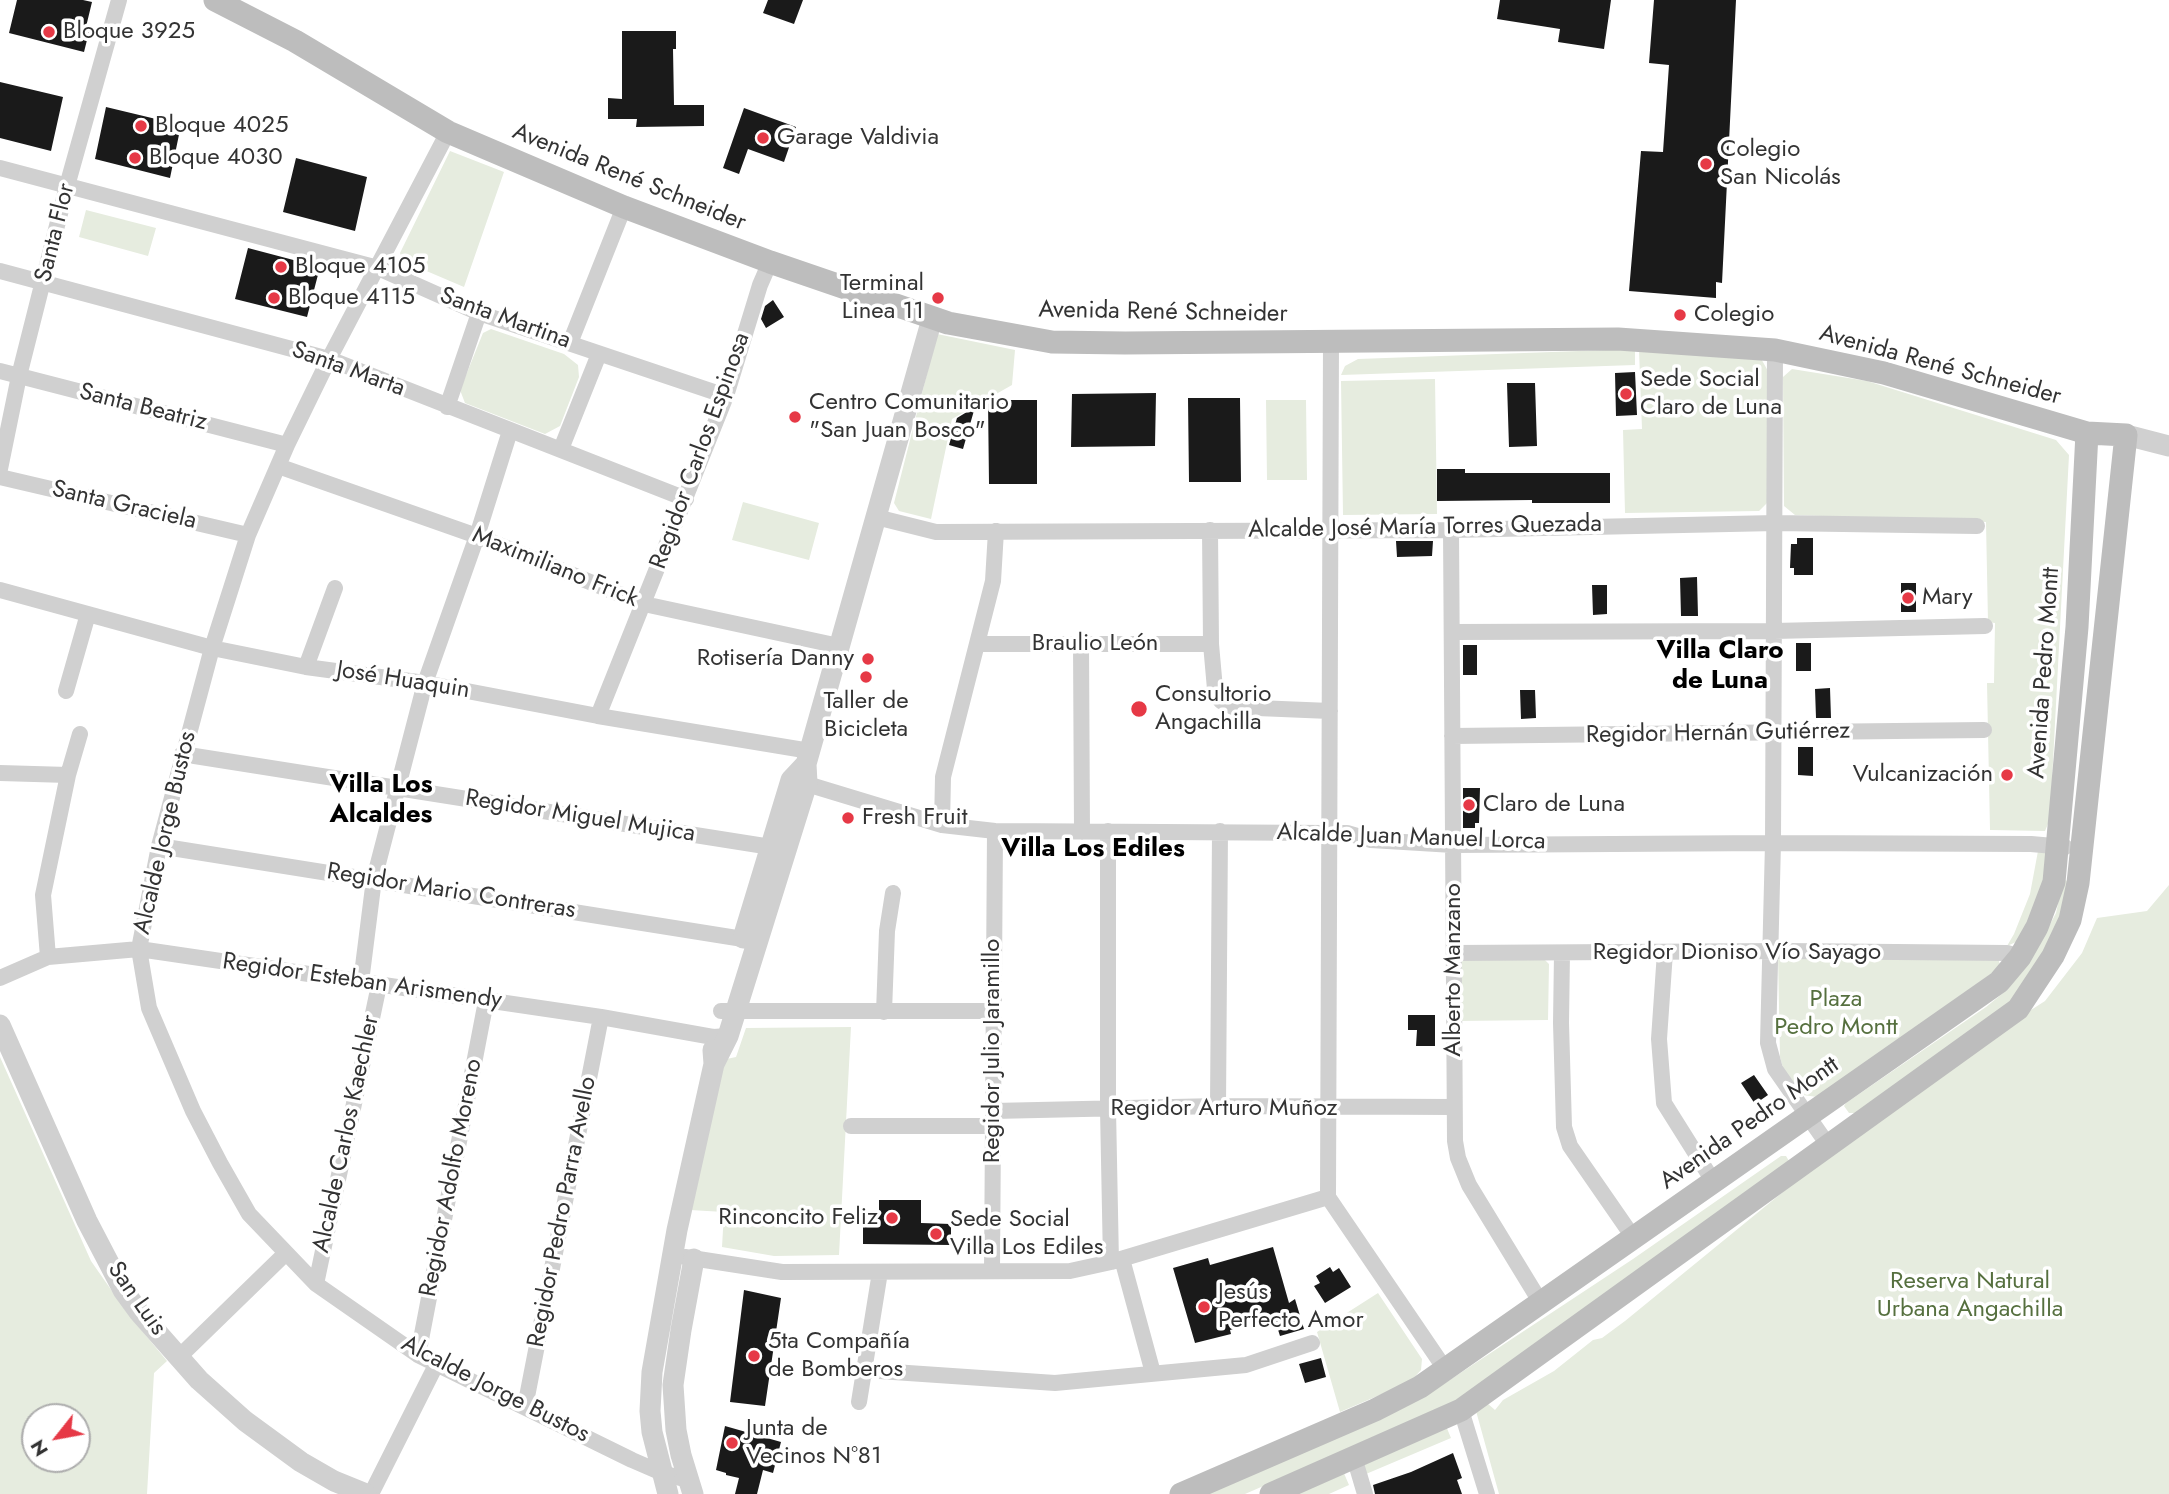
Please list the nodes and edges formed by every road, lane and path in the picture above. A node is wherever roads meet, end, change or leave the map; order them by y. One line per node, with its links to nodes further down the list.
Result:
1 (119, 0): 5 (street, Santa Flor)
2 (215, 0): 3 (main road, Avenida René Schneider)
3 (448, 132): 6 (main road, Avenida René Schneider); 8 (street, Alcalde Jorge Bustos)
4 (0, 168): 5 (street, Santa Martina)
5 (67, 186): 8 (street, Santa Martina); 10 (street, Santa Flor)
6 (624, 207): 7 (main road, Avenida René Schneider); 14 (street)
7 (770, 262): 12 (main road, Avenida René Schneider); 20 (street, Regidor Carlos Espinosa)
8 (378, 268): 11 (street, Santa Martina); 17 (street, Alcalde Jorge Bustos)
9 (0, 271): 10 (street, Santa Marta)
10 (44, 282): 17 (street, Santa Marta); 19 (street, Santa Flor)
11 (479, 313): 14 (street, Santa Martina); 21 (street)
12 (932, 319): 13 (main road, Avenida René Schneider); 32 (street)
13 (1331, 341): 15 (main road, Avenida René Schneider); 36 (street)
14 (570, 343): 16 (street, Santa Martina)
15 (1775, 350): 23 (main road, Avenida René Schneider); 33 (street)
16 (599, 354): 20 (street, Santa Martina); 27 (street)
17 (329, 359): 21 (street, Santa Marta); 25 (street, Alcalde Jorge Bustos)
18 (0, 371): 19 (street, Santa Beatriz)
19 (19, 376): 25 (street, Santa Beatriz); 29 (street, Santa Flor)
20 (726, 396): 31 (street, Regidor Carlos Espinosa)
21 (447, 407): 22 (street, Santa Marta)
22 (510, 431): 27 (street, Santa Marta); 40 (street, Alcalde Carlos Kaechler)
23 (2087, 433): 24 (main road, Avenida René Schneider); 76 (main road, Avenida Pedro Montt)
24 (2126, 435): 26 (street, Avenida René Schneider); 78 (main road, Avenida Pedro Montt)
25 (287, 445): 28 (street, Alcalde Jorge Bustos)
26 (2169, 446)
27 (561, 449): 31 (street, Santa Marta)
28 (278, 466): 39 (street, Alcalde Jorge Bustos); 40 (street, Maximiliano Frick)
29 (0, 469)
30 (0, 477): 39 (street, Santa Graciela)
31 (686, 499): 43 (street, Regidor Carlos Espinosa)
32 (876, 517): 38 (street, Alcalde José María Torres Quezada); 51 (street)
33 (1776, 523): 34 (street, Alcalde José María Torres Quezada); 37 (street, Alcalde José María Torres Quezada); 46 (street)
34 (1977, 526)
35 (1210, 530): 36 (street, Alcalde José María Torres Quezada); 38 (street, Alcalde José María Torres Quezada); 50 (street)
36 (1330, 530): 37 (street, Alcalde José María Torres Quezada); 56 (street)
37 (1451, 530): 47 (street, Alberto Manzano)
38 (996, 531): 49 (street)
39 (248, 535): 52 (street, Alcalde Jorge Bustos)
40 (477, 536): 43 (street, Maximiliano Frick); 54 (street, Alcalde Carlos Kaechler)
41 (335, 588): 53 (street)
42 (0, 590): 44 (street, José Huaquin)
43 (644, 604): 51 (street, Maximiliano Frick); 57 (street, Regidor Carlos Espinosa)
44 (88, 614): 52 (street, José Huaquin); 55 (street)
45 (1985, 626): 46 (street)
46 (1774, 631): 47 (street); 59 (street)
47 (1452, 632): 61 (street, Alberto Manzano)
48 (1081, 643): 49 (street, Braulio León); 50 (street, Braulio León); 71 (street)
49 (979, 644): 67 (street)
50 (1211, 644): 56 (street)
51 (839, 646): 63 (street)
52 (212, 648): 53 (street, José Huaquin); 62 (street, Alcalde Jorge Bustos)
53 (306, 667): 54 (street, José Huaquin)
54 (425, 683): 57 (street, José Huaquin); 66 (street, Alcalde Carlos Kaechler)
55 (66, 691)
56 (1330, 711): 72 (street)
57 (598, 716): 63 (street, José Huaquin)
58 (1984, 730): 59 (street, Regidor Hernán Gutiérrez)
59 (1773, 733): 61 (street, Regidor Hernán Gutiérrez); 73 (street)
60 (80, 734): 65 (street)
61 (1452, 736): 74 (street, Alberto Manzano)
62 (182, 754): 66 (street, Regidor Miguel Mujica); 75 (street, Alcalde Jorge Bustos)
63 (803, 770): 67 (street, Alcalde Juan Manuel Lorca); 77 (street); 93 (street)
64 (0, 773): 65 (street)
65 (68, 775): 87 (street)
66 (398, 787): 77 (street, Regidor Miguel Mujica); 79 (street, Alcalde Carlos Kaechler)
67 (942, 825): 68 (street, Alcalde Juan Manuel Lorca)
68 (995, 831): 71 (street, Alcalde Juan Manuel Lorca); 94 (street, Regidor Julio Jaramillo)
69 (1108, 831): 70 (street, Alcalde Juan Manuel Lorca); 71 (street, Alcalde Juan Manuel Lorca); 102 (street)
70 (1220, 831): 72 (street, Alcalde Juan Manuel Lorca); 99 (street)
71 (1082, 832)
72 (1329, 832): 74 (street, Alcalde Juan Manuel Lorca); 101 (street)
73 (1773, 843): 74 (street, Alcalde Juan Manuel Lorca); 76 (street, Alcalde Juan Manuel Lorca); 83 (street)
74 (1453, 845): 85 (street, Alberto Manzano)
75 (159, 846): 79 (street, Regidor Mario Contreras); 82 (street, Alcalde Jorge Bustos)
76 (2057, 847): 78 (street, Alcalde Juan Manuel Lorca); 88 (main road, Avenida Pedro Montt)
77 (771, 848): 81 (street)
78 (2081, 848): 106 (main road, Avenida Pedro Montt)
79 (374, 879): 81 (street, Regidor Mario Contreras); 90 (street, Alcalde Carlos Kaechler)
80 (893, 893): 95 (street)
81 (743, 939): 93 (street)
82 (139, 949): 87 (street, Regidor Esteban Arismendy); 90 (street, Regidor Esteban Arismendy); 110 (street, Alcalde Jorge Bustos)
83 (1770, 951): 84 (street, Regidor Dioniso Vío Sayago); 88 (street, Regidor Dioniso Vío Sayago); 103 (street)
84 (1665, 952): 86 (street, Regidor Dioniso Vío Sayago); 107 (street)
85 (1454, 953): 86 (street, Regidor Dioniso Vío Sayago); 100 (street, Alberto Manzano)
86 (1562, 953): 109 (street)
87 (48, 957): 89 (street, Regidor Esteban Arismendy)
88 (2020, 957): 103 (main road, Avenida Pedro Montt)
89 (0, 978)
90 (360, 982): 91 (street, Regidor Esteban Arismendy)
91 (379, 985): 92 (street, Regidor Esteban Arismendy); 116 (street, Alcalde Carlos Kaechler)
92 (486, 1000): 96 (street, Regidor Esteban Arismendy); 119 (street, Regidor Adolfo Moreno)
93 (728, 1011): 95 (street); 98 (street)
94 (993, 1011): 95 (street); 104 (street, Regidor Julio Jaramillo)
95 (884, 1012)
96 (601, 1017): 98 (street, Regidor Esteban Arismendy); 126 (street, Regidor Pedro Parra Avello)
97 (0, 1025): 120 (street, San Luis)
98 (720, 1036): 111 (street)
99 (1218, 1106): 101 (street, Regidor Arturo Muñoz); 102 (street, Regidor Arturo Muñoz)
100 (1454, 1107): 101 (street, Regidor Arturo Muñoz); 117 (street, Alberto Manzano)
101 (1328, 1108): 108 (street)
102 (1108, 1109): 104 (street, Regidor Arturo Muñoz); 113 (street)
103 (1807, 1116): 106 (street); 107 (main road, Avenida Pedro Montt)
104 (993, 1119): 105 (street, Regidor Arturo Muñoz); 114 (street, Regidor Julio Jaramillo)
105 (851, 1126)
106 (1829, 1145): 127 (main road, Avenida Pedro Montt)
107 (1713, 1181): 109 (main road, Avenida Pedro Montt)
108 (1328, 1197): 113 (street); 122 (street)
109 (1633, 1237): 117 (main road, Avenida Pedro Montt)
110 (286, 1252): 116 (street, Alcalde Jorge Bustos); 120 (street)
111 (672, 1255): 112 (street); 129 (street)
112 (694, 1259): 115 (street); 130 (street)
113 (1117, 1260): 114 (street); 124 (street)
114 (992, 1271): 115 (street)
115 (880, 1272): 123 (street)
116 (316, 1284): 119 (street, Alcalde Jorge Bustos)
117 (1541, 1303): 122 (main road, Avenida Pedro Montt)
118 (1312, 1343): 124 (street)
119 (418, 1355): 121 (street, Alcalde Jorge Bustos)
120 (179, 1357): 131 (street, San Luis)
121 (437, 1363): 126 (street, Alcalde Jorge Bustos); 131 (street)
122 (1445, 1369): 133 (main road, Avenida Pedro Montt)
123 (864, 1370): 124 (street); 125 (street)
124 (1153, 1373)
125 (859, 1402)
126 (525, 1407): 129 (street, Alcalde Jorge Bustos)
127 (1461, 1410): 128 (main road, Avenida Pedro Montt); 136 (street)
128 (1354, 1457): 134 (main road, Avenida Pedro Montt); 135 (street)
129 (662, 1473): 130 (street, Alcalde Jorge Bustos); 132 (street)
130 (690, 1487)
131 (368, 1494)
132 (668, 1494)
133 (1181, 1494)
134 (1270, 1494)
135 (1366, 1494)
136 (1486, 1494)

